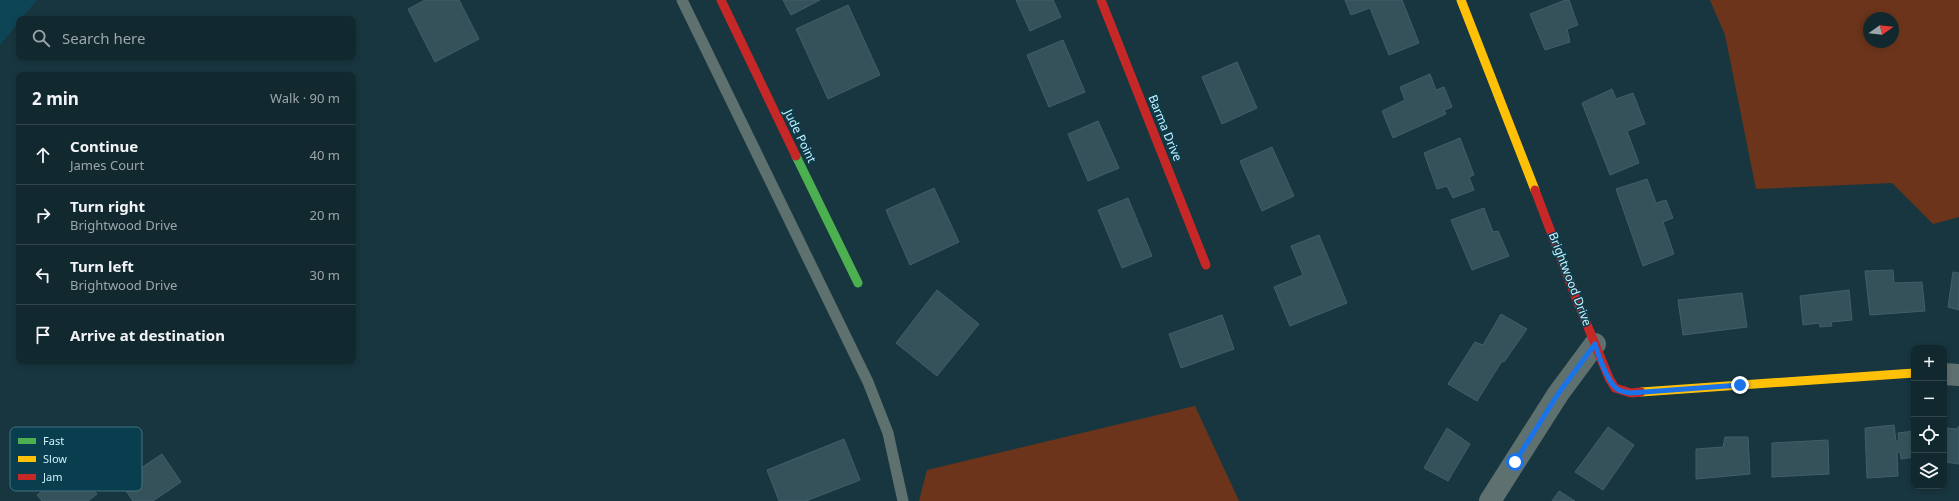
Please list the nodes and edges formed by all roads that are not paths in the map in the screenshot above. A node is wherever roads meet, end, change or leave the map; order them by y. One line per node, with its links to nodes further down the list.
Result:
1 (682, 0): 11 (lane)
2 (721, 0): 6 (street, Jude Point)
3 (1101, 0): 5 (street, Barma Drive)
4 (1461, 0): 7 (street, Brightwood Drive)
5 (1206, 265)
6 (858, 283)
7 (1595, 344): 8 (street, Brightwood Drive); 12 (street)
8 (1911, 373)
9 (1947, 374): 10 (street)
10 (1959, 375)
11 (903, 501)
12 (1490, 501)

